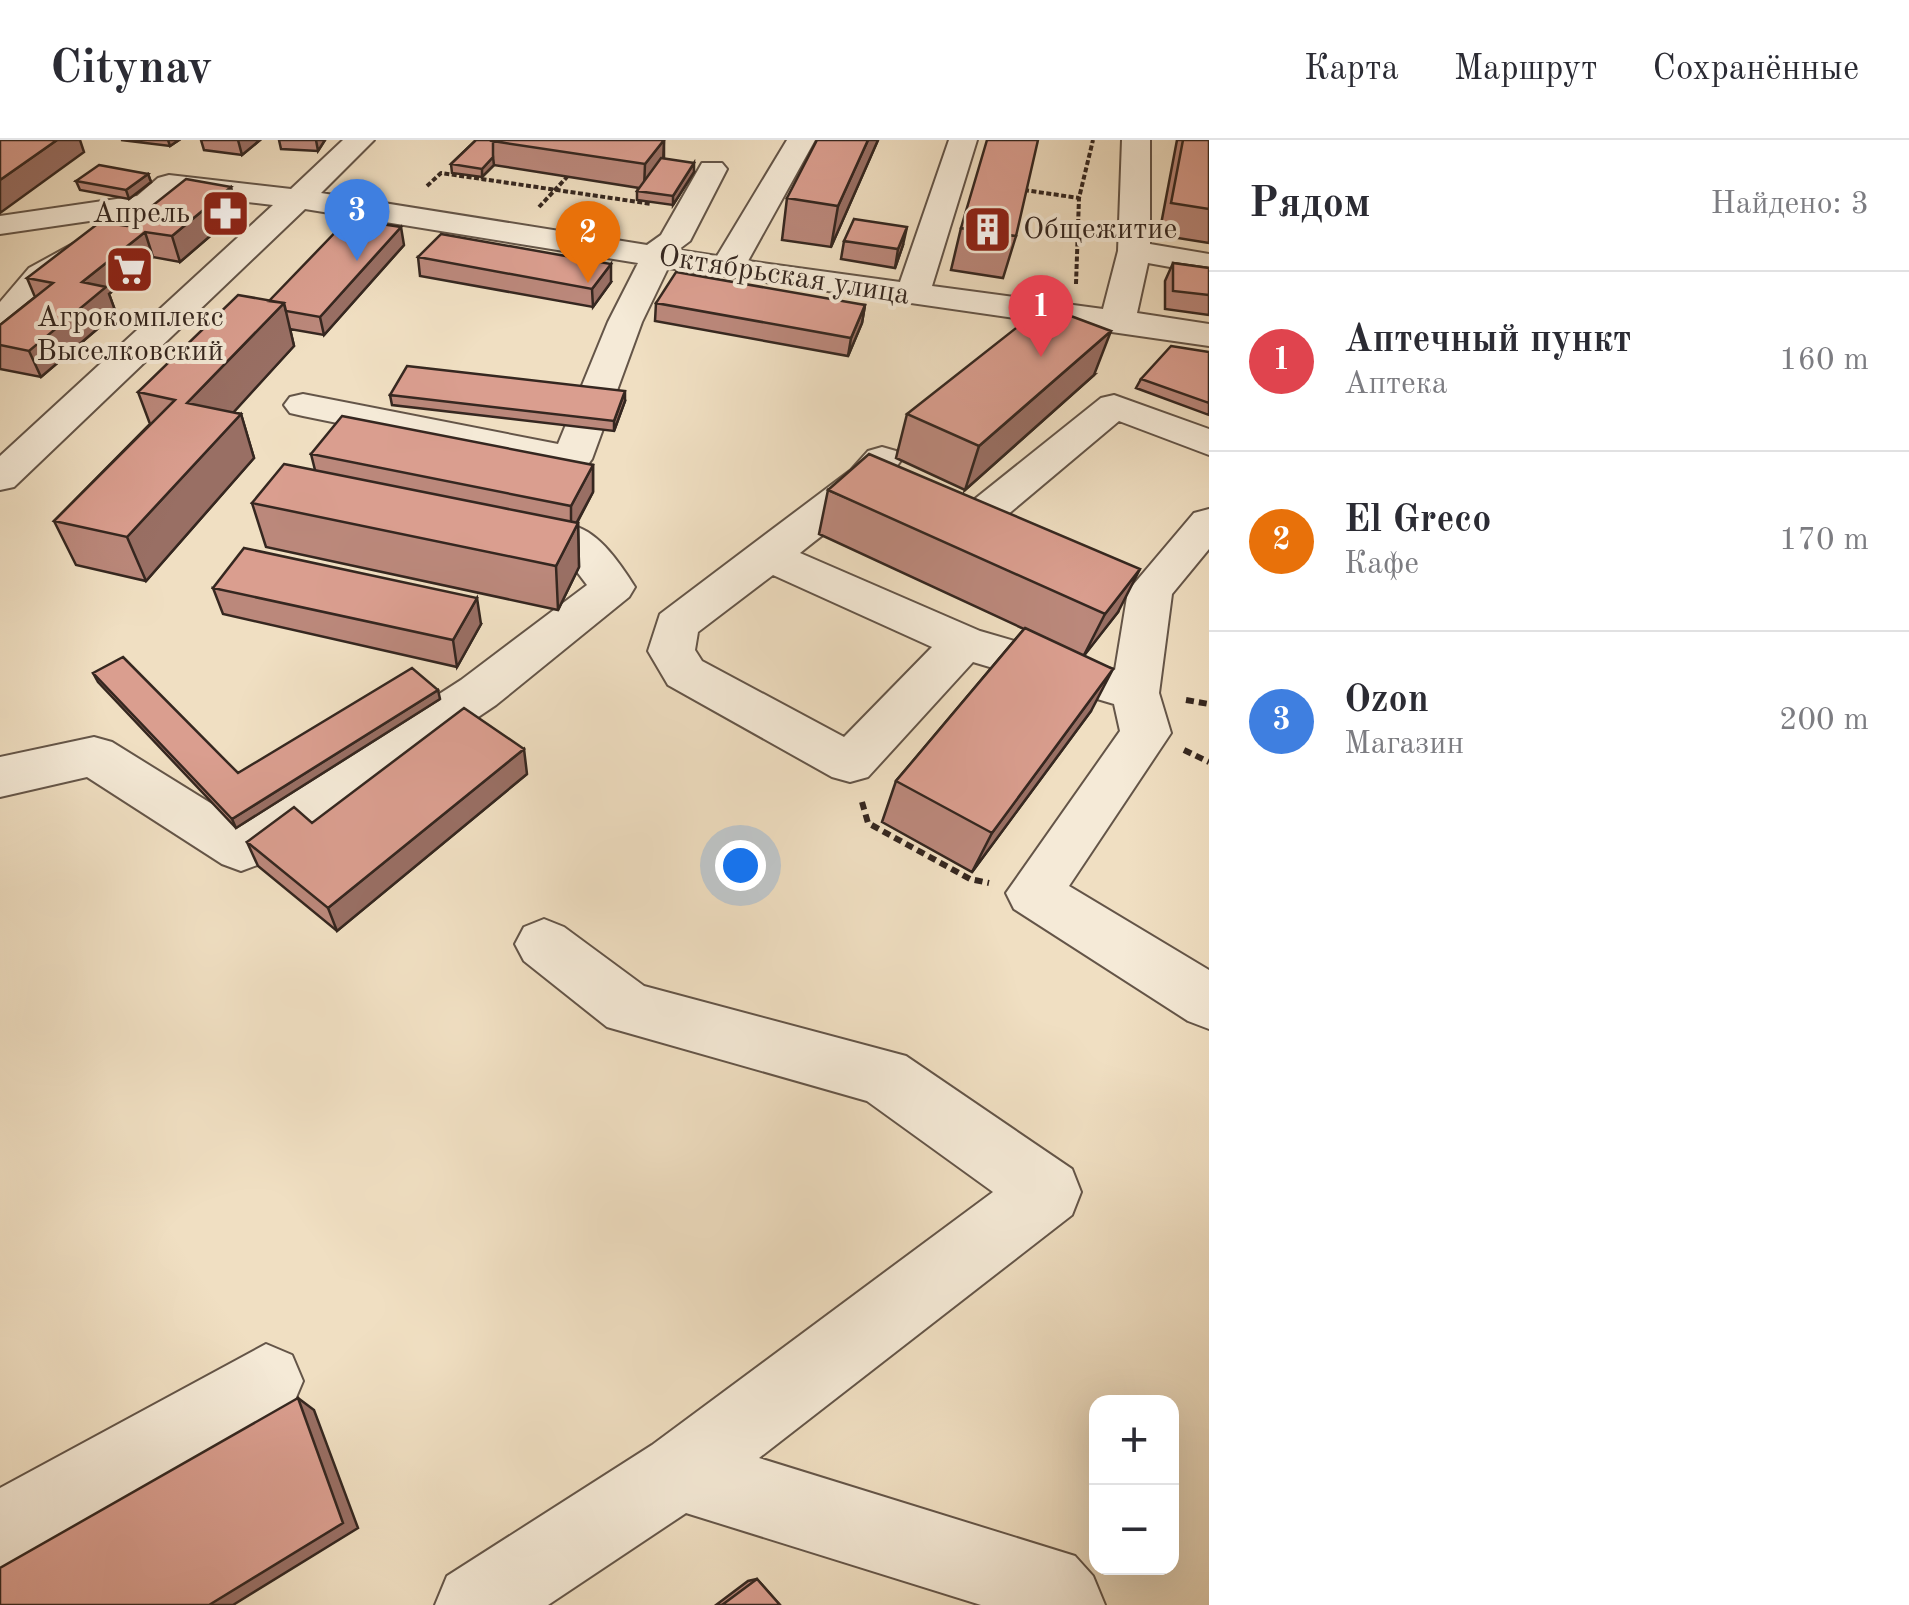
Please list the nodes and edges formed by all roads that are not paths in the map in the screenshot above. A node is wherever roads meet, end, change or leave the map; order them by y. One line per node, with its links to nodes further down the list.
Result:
1 (360, 140): 6 (street)
2 (801, 140): 12 (street)
3 (963, 140): 13 (street)
4 (1136, 140): 9 (street)
5 (712, 169): 10 (street)
6 (302, 198): 7 (street, Октябрьская улица); 10 (street, Октябрьская улица); 19 (street)
7 (150, 203): 8 (street); 15 (street)
8 (0, 224)
9 (1134, 251): 11 (street); 14 (street)
10 (656, 256): 12 (street, Октябрьская улица); 17 (street)
11 (1209, 264)
12 (727, 268): 13 (street, Октябрьская улица)
13 (912, 296): 14 (street, Октябрьская улица)
14 (1118, 320): 16 (street, Октябрьская улица)
15 (0, 324)
16 (1209, 335)
17 (304, 405)
18 (1209, 443): 20 (street)
19 (0, 478)
20 (913, 491): 23 (street); 24 (street)
21 (1209, 522): 26 (street)
22 (574, 540): 27 (street)
23 (1063, 555)
24 (769, 556): 25 (street); 25 (street)
25 (964, 643): 26 (street)
26 (1135, 692): 29 (street)
27 (0, 777)
28 (544, 944): 31 (street)
29 (1209, 1002)
30 (266, 1381): 32 (street)
31 (678, 1472): 33 (street); 34 (street)
32 (0, 1531)
33 (1048, 1598)
34 (476, 1605)

